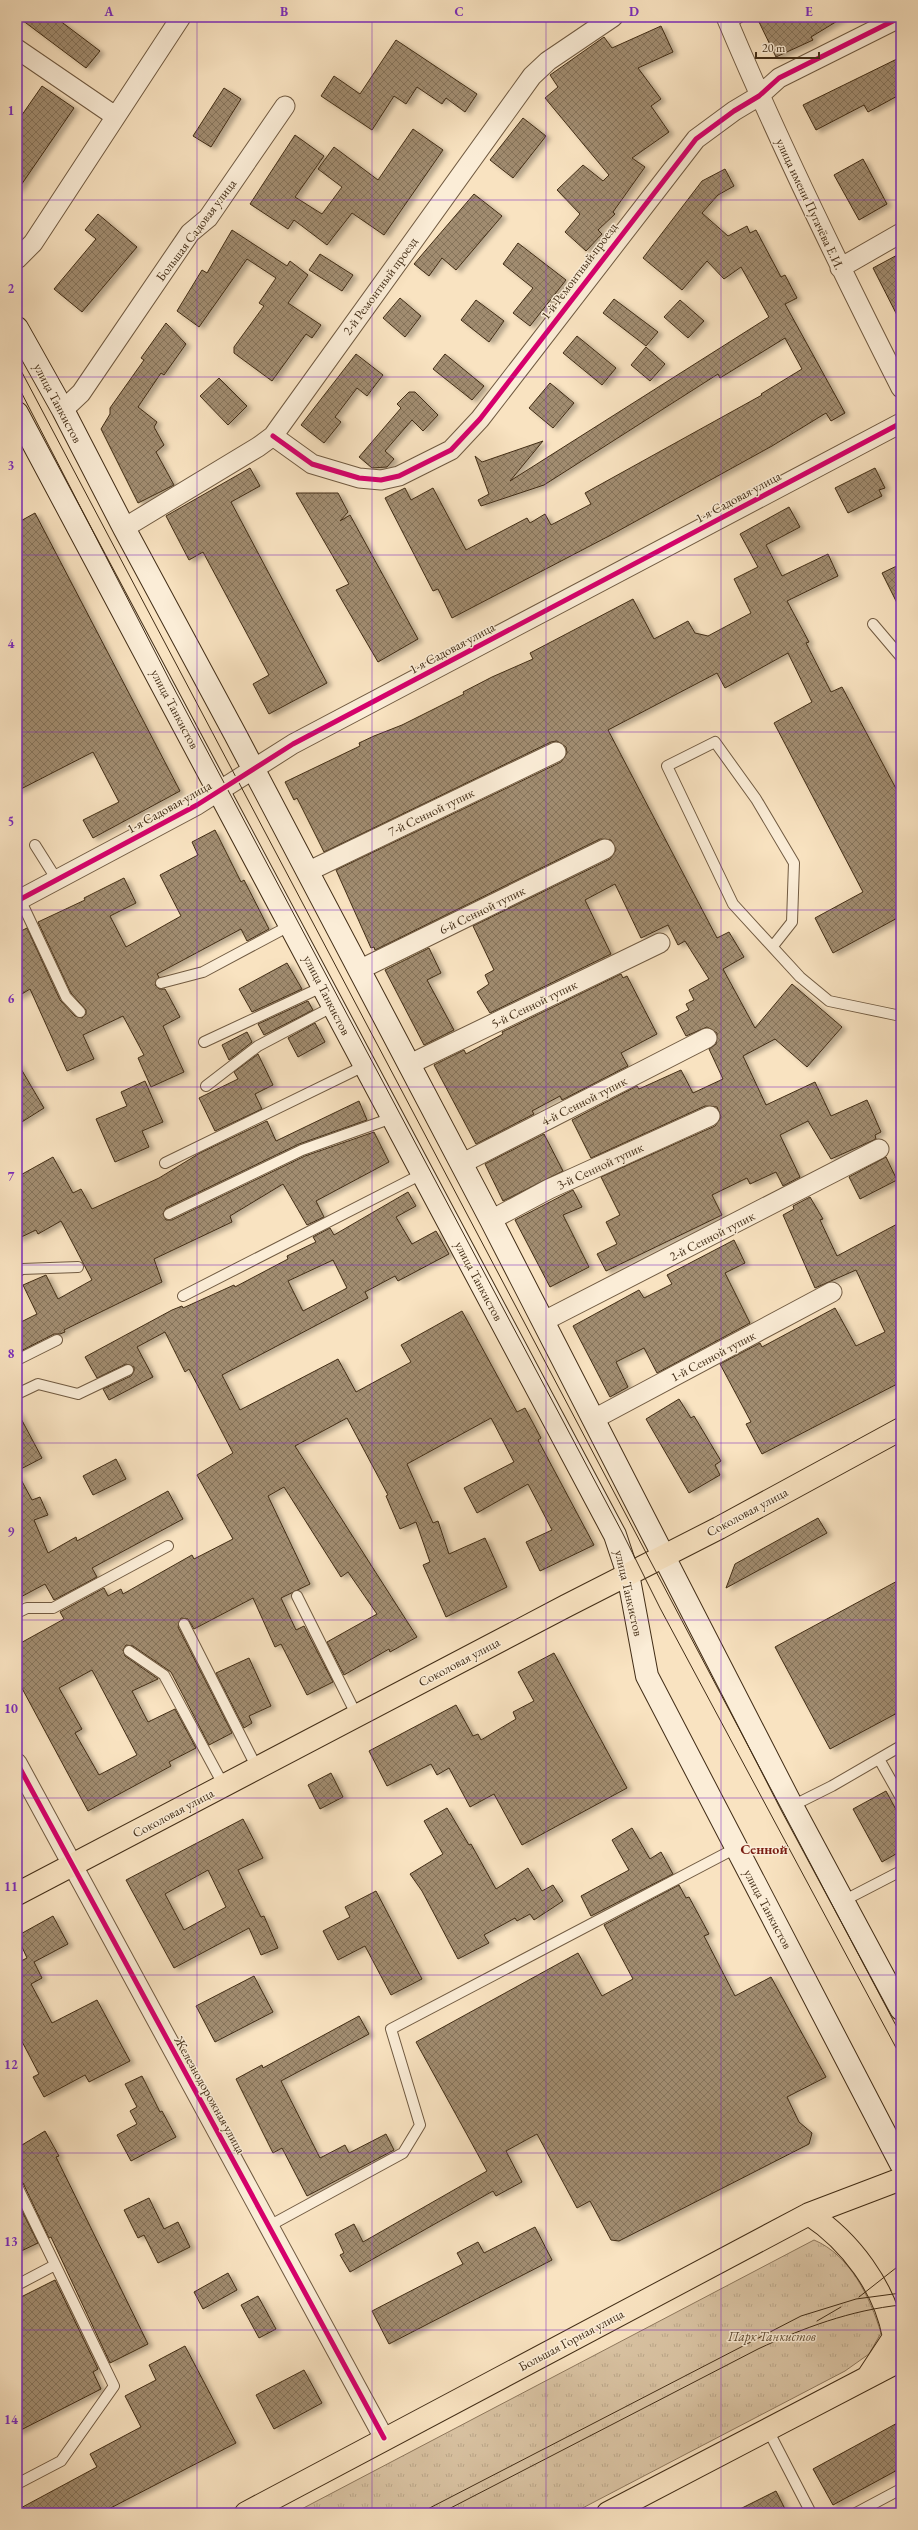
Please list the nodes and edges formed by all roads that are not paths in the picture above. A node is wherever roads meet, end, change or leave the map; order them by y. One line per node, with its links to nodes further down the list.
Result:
1 (181, 17): 8 (street)
2 (613, 17): 17 (street, 2-й Ремонтный проезд)
3 (901, 17): 6 (street, 1-й Ремонтный проезд)
4 (731, 19): 6 (street, улица имени Пугачёва Е.И.)
5 (17, 49): 8 (street)
6 (759, 96): 11 (street, улица имени Пугачёва Е.И.); 17 (street, 1-й Ремонтный проезд)
7 (286, 106): 14 (street, Большая Садовая улица)
8 (115, 116): 10 (street)
9 (901, 233): 11 (street)
10 (17, 259)
11 (840, 268): 13 (street, улица имени Пугачёва Е.И.)
12 (17, 328): 14 (main road, улица Танкистов)
13 (901, 388)
14 (63, 410): 18 (main road, улица Танкистов)
15 (17, 413): 23 (main road, улица Танкистов)
16 (901, 423): 22 (street, 1-я Садовая улица)
17 (273, 436): 18 (street, 2-й Ремонтный проезд)
18 (124, 528): 22 (main road, улица Танкистов)
19 (873, 624): 20 (lane)
20 (901, 657)
21 (556, 752): 26 (street, 7-й Сенной тупик)
22 (253, 769): 23 (street, 1-я Садовая улица); 26 (main road, улица Танкистов)
23 (218, 791): 27 (street, 1-я Садовая улица); 29 (main road, улица Танкистов)
24 (35, 845): 27 (lane)
25 (605, 849): 32 (street, 6-й Сенной тупик)
26 (307, 872): 32 (main road, улица Танкистов)
27 (58, 880): 28 (street, 1-я Садовая улица)
28 (18, 900): 36 (lane)
29 (291, 925): 33 (lane); 34 (main road, улица Танкистов)
30 (660, 943): 40 (street, 5-й Сенной тупик)
31 (773, 946): 31 (lane); 37 (lane)
32 (359, 970): 40 (main road, улица Танкистов)
33 (161, 983)
34 (322, 986): 35 (main road, улица Танкистов); 39 (lane)
35 (332, 1007): 41 (main road, улица Танкистов); 42 (lane)
36 (80, 1012)
37 (901, 1013)
38 (707, 1038): 47 (street, 4-й Сенной тупик)
39 (204, 1042)
40 (408, 1065): 47 (main road, улица Танкистов)
41 (364, 1066): 44 (main road, улица Танкистов); 46 (lane)
42 (206, 1086)
43 (710, 1116): 50 (street, 3-й Сенной тупик)
44 (392, 1118): 48 (main road, улица Танкистов); 49 (lane)
45 (879, 1149): 55 (street, 2-й Сенной тупик)
46 (165, 1163)
47 (461, 1164): 50 (main road, улица Танкистов)
48 (422, 1174): 54 (lane); 64 (main road, улица Танкистов)
49 (169, 1214)
50 (491, 1220): 55 (main road, улица Танкистов)
51 (78, 1267): 52 (lane)
52 (17, 1272)
53 (832, 1292): 60 (street, 1-й Сенной тупик)
54 (183, 1296)
55 (544, 1321): 60 (main road, улица Танкистов)
56 (57, 1340): 57 (lane)
57 (17, 1360)
58 (128, 1370): 59 (lane)
59 (17, 1394)
60 (594, 1419): 63 (main road, улица Танкистов)
61 (901, 1429): 63 (main road, Соколовая улица)
62 (168, 1546): 66 (lane)
63 (665, 1555): 64 (main road, Соколовая улица); 76 (main road, улица Танкистов)
64 (628, 1574): 69 (main road, Соколовая улица); 77 (main road, улица Танкистов)
65 (297, 1596): 69 (lane)
66 (17, 1613)
67 (184, 1624): 73 (lane)
68 (129, 1651): 74 (lane)
69 (356, 1716): 73 (main road, Соколовая улица)
70 (901, 1746): 71 (lane)
71 (879, 1759): 75 (lane); 76 (lane)
72 (17, 1763): 78 (street, Железнодорожная улица)
73 (257, 1768): 74 (main road, Соколовая улица)
74 (224, 1786): 78 (main road, Соколовая улица)
75 (901, 1798)
76 (792, 1806): 81 (main road, улица Танкистов)
77 (736, 1848): 83 (main road, улица Танкистов); 87 (lane)
78 (72, 1865): 80 (main road, Соколовая улица); 87 (street, Железнодорожная улица)
79 (901, 1872): 81 (lane)
80 (17, 1894)
81 (843, 1901): 82 (main road, улица Танкистов)
82 (901, 2009)
83 (901, 2164)
84 (901, 2179): 86 (main road, Большая Горная улица)
85 (17, 2186): 88 (lane)
86 (808, 2214): 90 (main road); 92 (main road, Большая Горная улица)
87 (269, 2226): 92 (street, Железнодорожная улица)
88 (55, 2265): 89 (lane); 93 (lane)
89 (17, 2285)
90 (888, 2368): 91 (main road)
91 (768, 2430): 96 (main road); 97 (lane)
92 (384, 2438): 95 (main road, Большая Горная улица)
93 (17, 2484)
94 (901, 2489): 98 (lane)
95 (246, 2513)
96 (608, 2513)
97 (811, 2513)
98 (856, 2513)

